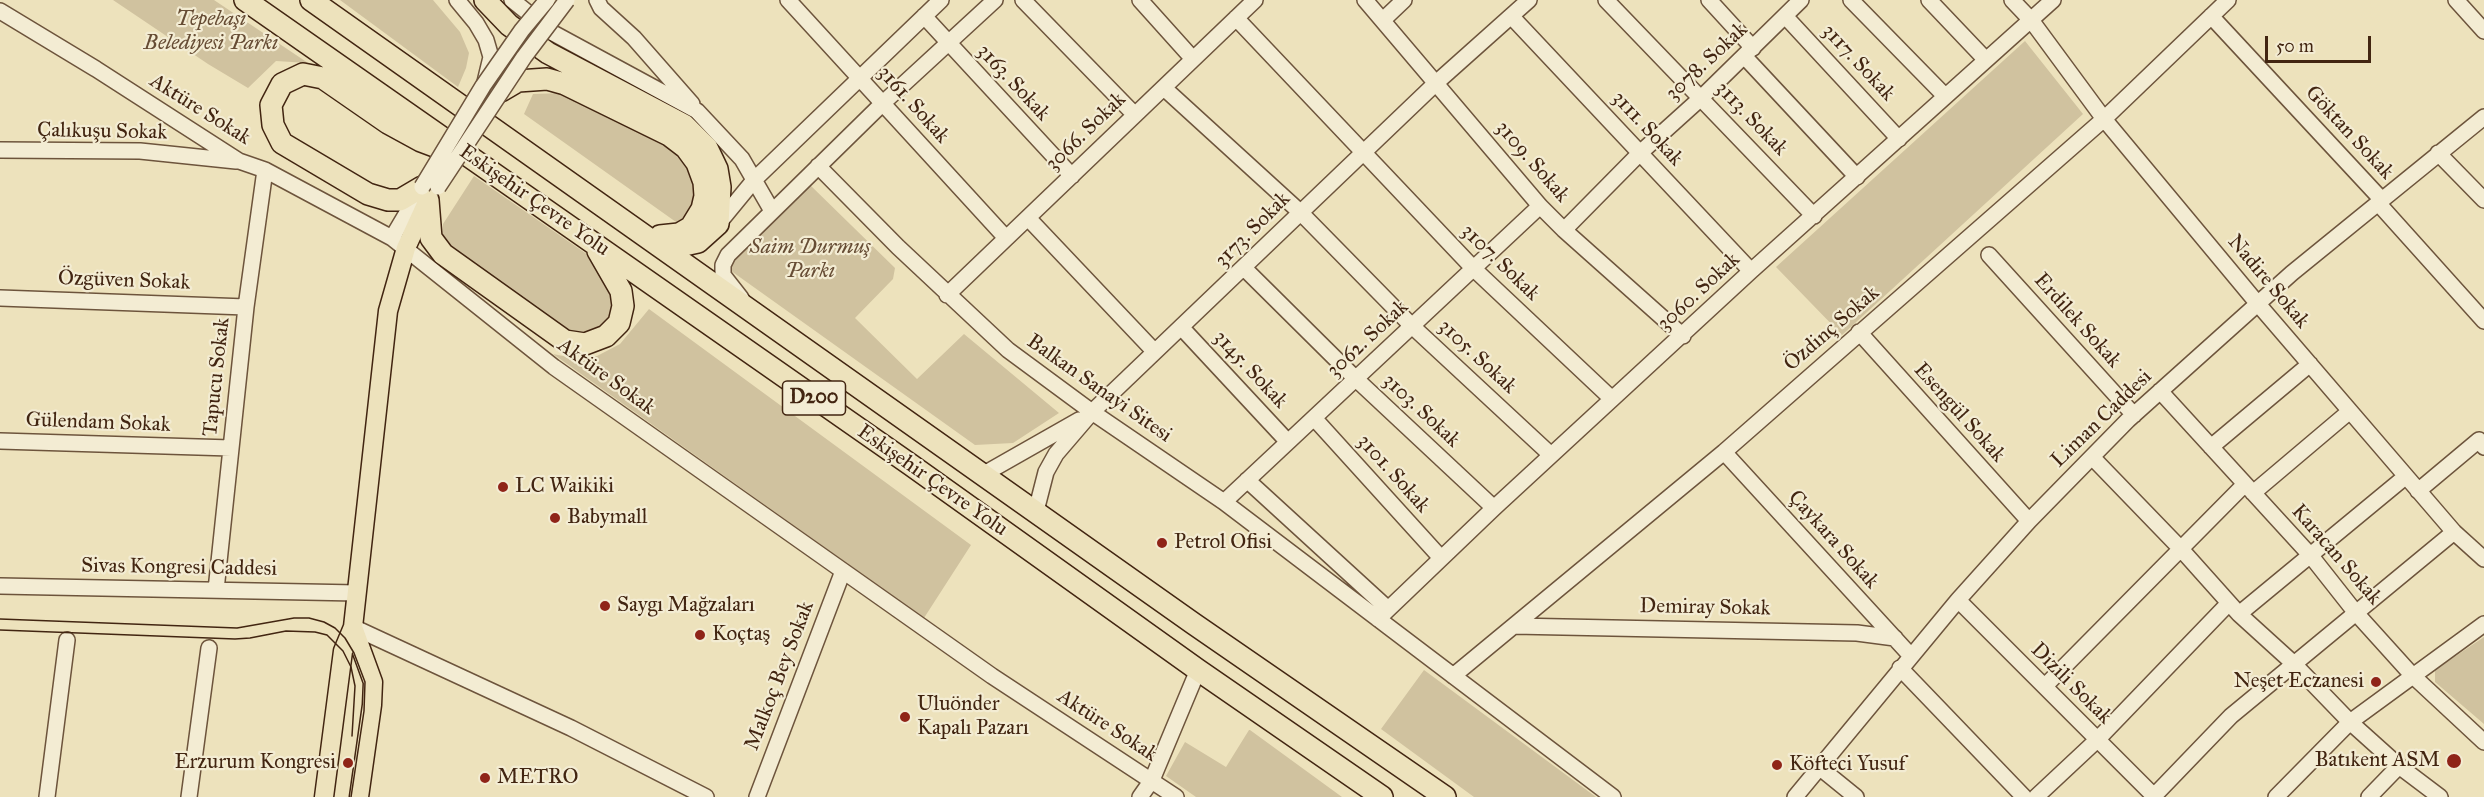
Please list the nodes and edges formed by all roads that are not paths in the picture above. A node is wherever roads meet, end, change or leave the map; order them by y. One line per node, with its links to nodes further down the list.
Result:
1 (245, 0): 57 (highway, Eskişehir Çevre Yolu / D200)
2 (311, 0): 73 (highway, Eskişehir Çevre Yolu / D200)
3 (457, 0): 42 (street)
4 (485, 0): 71 (highway)
5 (512, 0): 47 (street)
6 (547, 0): 42 (street, bridge)
7 (567, 0): 42 (street, bridge)
8 (597, 0): 47 (street)
9 (788, 0): 40 (street, 3161. Sokak)
10 (941, 0): 28 (street)
11 (995, 0): 36 (street)
12 (1023, 0): 48 (street)
13 (1140, 0): 38 (street)
14 (1255, 0): 32 (street, 3066. Sokak)
15 (1365, 0): 33 (street, 3109. Sokak)
16 (1404, 0): 33 (street)
17 (1529, 0): 29 (street, 3173. Sokak)
18 (1606, 0): 45 (street, 3113. Sokak)
19 (1709, 0): 37 (street)
20 (1800, 0): 30 (street, 3078. Sokak)
21 (1851, 0): 44 (street)
22 (1929, 0): 39 (street)
23 (2012, 0): 34 (street, Nadire Sokak)
24 (2053, 0): 34 (street, 3060. Sokak)
25 (2228, 0): 31 (street, Özdinç Sokak)
26 (2456, 0): 35 (street)
27 (0, 11): 56 (street, Aktüre Sokak)
28 (924, 16): 36 (street, 3163. Sokak); 40 (street)
29 (1511, 16): 41 (street, 3173. Sokak); 54 (street, 3111. Sokak)
30 (1785, 16): 37 (street, 3078. Sokak); 51 (street, 3117. Sokak)
31 (2211, 16): 50 (street, Özdinç Sokak); 65 (street, Göktan Sokak)
32 (1236, 18): 38 (street, 3066. Sokak); 53 (street, 3107. Sokak)
33 (1383, 20): 41 (street, 3109. Sokak)
34 (2031, 20): 39 (street, 3060. Sokak); 50 (street, Nadire Sokak)
35 (2484, 31)
36 (948, 45): 46 (street); 60 (street, 3163. Sokak)
37 (1749, 52): 45 (street, 3078. Sokak); 61 (street)
38 (1194, 59): 43 (street, 3066. Sokak)
39 (1986, 60): 44 (street, 3060. Sokak)
40 (859, 77): 46 (street, 3161. Sokak); 62 (street)
41 (1436, 83): 53 (street, 3173. Sokak); 66 (street, 3109. Sokak)
42 (492, 88): 63 (street, bridge); 73 (highway)
43 (1164, 88): 48 (street, 3066. Sokak); 68 (street, 3105. Sokak)
44 (1945, 96): 51 (street, 3060. Sokak)
45 (1701, 98): 54 (street, 3078. Sokak); 69 (street, 3113. Sokak)
46 (883, 103): 58 (street); 74 (street, 3161. Sokak)
47 (697, 111): 62 (street)
48 (1135, 115): 60 (street, 3066. Sokak)
49 (2484, 117): 55 (street, Liman Caddesi)
50 (2104, 119): 83 (street, Nadire Sokak); 89 (street, Özdinç Sokak)
51 (1899, 139): 61 (street, 3060. Sokak)
52 (0, 150): 56 (street, Çalıkuşu Sokak)
53 (1364, 153): 68 (street, 3173. Sokak); 79 (street, 3107. Sokak)
54 (1640, 153): 72 (street, 3078. Sokak); 80 (street, 3111. Sokak)
55 (2438, 153): 64 (street); 65 (street, Liman Caddesi)
56 (238, 161): 59 (street, Aktüre Sokak)
57 (484, 165): 63 (highway); 76 (highway, Eskişehir Çevre Yolu / D200)
58 (818, 166): 67 (street); 81 (street, Balkan Sanayi Sitesi)
59 (265, 170): 75 (street, Aktüre Sokak); 85 (street, Tapucu Sokak)
60 (1072, 176): 70 (street, 3066. Sokak)
61 (1857, 177): 69 (street, 3060. Sokak)
62 (755, 179): 67 (street); 71 (street)
63 (429, 191): 75 (main road); 76 (highway)
64 (2484, 200)
65 (2380, 201): 83 (street, Liman Caddesi); 86 (street, Göktan Sokak)
66 (1540, 206): 72 (street, 3109. Sokak); 79 (street, 3062. Sokak)
67 (772, 211): 84 (street)
68 (1300, 212): 78 (street, 3173. Sokak); 87 (street, 3105. Sokak)
69 (1814, 216): 80 (street, 3060. Sokak)
70 (1028, 218): 74 (street, 3066. Sokak); 91 (street)
71 (718, 224): 73 (highway)
72 (1564, 230): 90 (street, 3109. Sokak)
73 (644, 233): 84 (highway, Eskişehir Çevre Yolu / D200)
74 (1006, 238): 81 (street, 3066. Sokak)
75 (399, 243): 122 (street, Aktüre Sokak); 125 (main road)
76 (592, 243): 139 (highway, Eskişehir Çevre Yolu / D200)
77 (1989, 255): 98 (street, Erdilek Sokak)
78 (1244, 268): 88 (street, 3173. Sokak); 93 (street, 3103. Sokak)
79 (1474, 269): 87 (street, 3062. Sokak); 95 (street, 3107. Sokak)
80 (1751, 271): 90 (street, 3060. Sokak)
81 (947, 295): 97 (street, Balkan Sanayi Sitesi)
82 (0, 298): 85 (street, Özgüven Sokak)
83 (2258, 304): 92 (street, Nadire Sokak); 94 (street, Liman Caddesi)
84 (748, 307): 108 (highway, Eskişehir Çevre Yolu / D200)
85 (246, 308): 104 (street, Tapucu Sokak)
86 (2484, 321)
87 (1412, 326): 93 (street, 3062. Sokak); 106 (street, 3105. Sokak)
88 (1181, 327): 91 (street, 3173. Sokak); 101 (street, 3145. Sokak)
89 (1859, 332): 105 (street, Özdinç Sokak); 116 (street, Esengül Sokak)
90 (1683, 336): 95 (street, 3060. Sokak)
91 (1154, 351): 97 (street, 3173. Sokak)
92 (2310, 364): 96 (street, Nadire Sokak); 102 (street)
93 (1356, 379): 99 (street, 3062. Sokak); 114 (street, 3103. Sokak)
94 (2160, 391): 98 (street, Liman Caddesi); 102 (street, Karacan Sokak)
95 (1612, 399): 106 (street, 3060. Sokak)
96 (2350, 411): 109 (street, Nadire Sokak); 111 (street)
97 (1092, 412): 108 (street); 113 (street, Balkan Sanayi Sitesi); 115 (street, 3173. Sokak)
98 (2134, 415): 107 (street, Liman Caddesi)
99 (1314, 418): 101 (street, 3062. Sokak); 120 (street, 3101. Sokak)
100 (0, 441): 104 (street, Gülendam Sokak)
101 (1288, 442): 110 (street, 3062. Sokak)
102 (2211, 447): 111 (street, Karacan Sokak)
103 (2484, 447): 112 (street)
104 (231, 448): 124 (street, Tapucu Sokak)
105 (1724, 452): 131 (street, Özdinç Sokak); 133 (street, Çaykara Sokak)
106 (1551, 455): 114 (street, 3060. Sokak)
107 (2092, 457): 116 (street, Liman Caddesi); 118 (street)
108 (984, 474): 115 (highway, Eskişehir Çevre Yolu / D200)
109 (2405, 477): 112 (street, Nadire Sokak); 119 (street)
110 (1247, 480): 113 (street, 3062. Sokak); 129 (street)
111 (2249, 488): 118 (street); 119 (street, Karacan Sokak)
112 (2418, 491): 117 (street, Nadire Sokak)
113 (1224, 502): 129 (street, Balkan Sanayi Sitesi)
114 (1494, 507): 120 (street, 3060. Sokak)
115 (1036, 511): 159 (highway, Eskişehir Çevre Yolu / D200)
116 (2029, 521): 126 (street, Liman Caddesi)
117 (2454, 532): 121 (street, Nadire Sokak); 128 (street)
118 (2180, 548): 127 (street); 142 (street)
119 (2311, 556): 127 (street); 128 (street, Karacan Sokak)
120 (1441, 558): 129 (street, 3060. Sokak)
121 (2484, 559)
122 (843, 571): 148 (street, Aktüre Sokak); 155 (street, Malkoç Bey Sokak)
123 (0, 586): 124 (street, Sivas Kongresi Caddesi)
124 (216, 590): 125 (street, Sivas Kongresi Caddesi)
125 (357, 593): 132 (main road)
126 (1958, 600): 136 (street, Liman Caddesi); 142 (street, Dizili Sokak)
127 (2234, 609): 137 (street); 144 (street)
128 (2356, 613): 137 (street); 140 (street, Karacan Sokak)
129 (1383, 614): 141 (street)
130 (2484, 624): 140 (street)
131 (1514, 626): 133 (street, Demiray Sokak); 141 (street, Özdinç Sokak)
132 (353, 627): 152 (main road); 153 (main road); 154 (street)
133 (1895, 638): 136 (street, Çaykara Sokak)
134 (68, 640): 150 (street)
135 (209, 648): 151 (street)
136 (1911, 656): 138 (street, Liman Caddesi)
137 (2293, 663): 143 (street); 149 (street)
138 (1900, 668): 147 (street, Liman Caddesi); 163 (street)
139 (1198, 670): 148 (street); 158 (highway, Eskişehir Çevre Yolu / D200)
140 (2412, 675): 143 (street); 145 (street, Karacan Sokak)
141 (1453, 676): 160 (street)
142 (2045, 686): 144 (street, Dizili Sokak)
143 (2350, 722): 146 (street); 165 (street)
144 (2097, 740): 149 (street, Dizili Sokak); 164 (street)
145 (2484, 742)
146 (2399, 766): 166 (street); 167 (street)
147 (1819, 767): 161 (street, Liman Caddesi); 162 (street)
148 (1152, 780): 156 (street); 157 (street, Aktüre Sokak)
149 (2155, 796)
150 (47, 797)
151 (189, 797)
152 (324, 797)
153 (359, 797)
154 (706, 797)
155 (757, 797)
156 (1140, 797)
157 (1176, 797)
158 (1382, 797)
159 (1445, 797)
160 (1613, 797)
161 (1795, 797)
162 (1856, 797)
163 (2024, 797)
164 (2036, 797)
165 (2276, 797)
166 (2369, 797)
167 (2440, 797)

